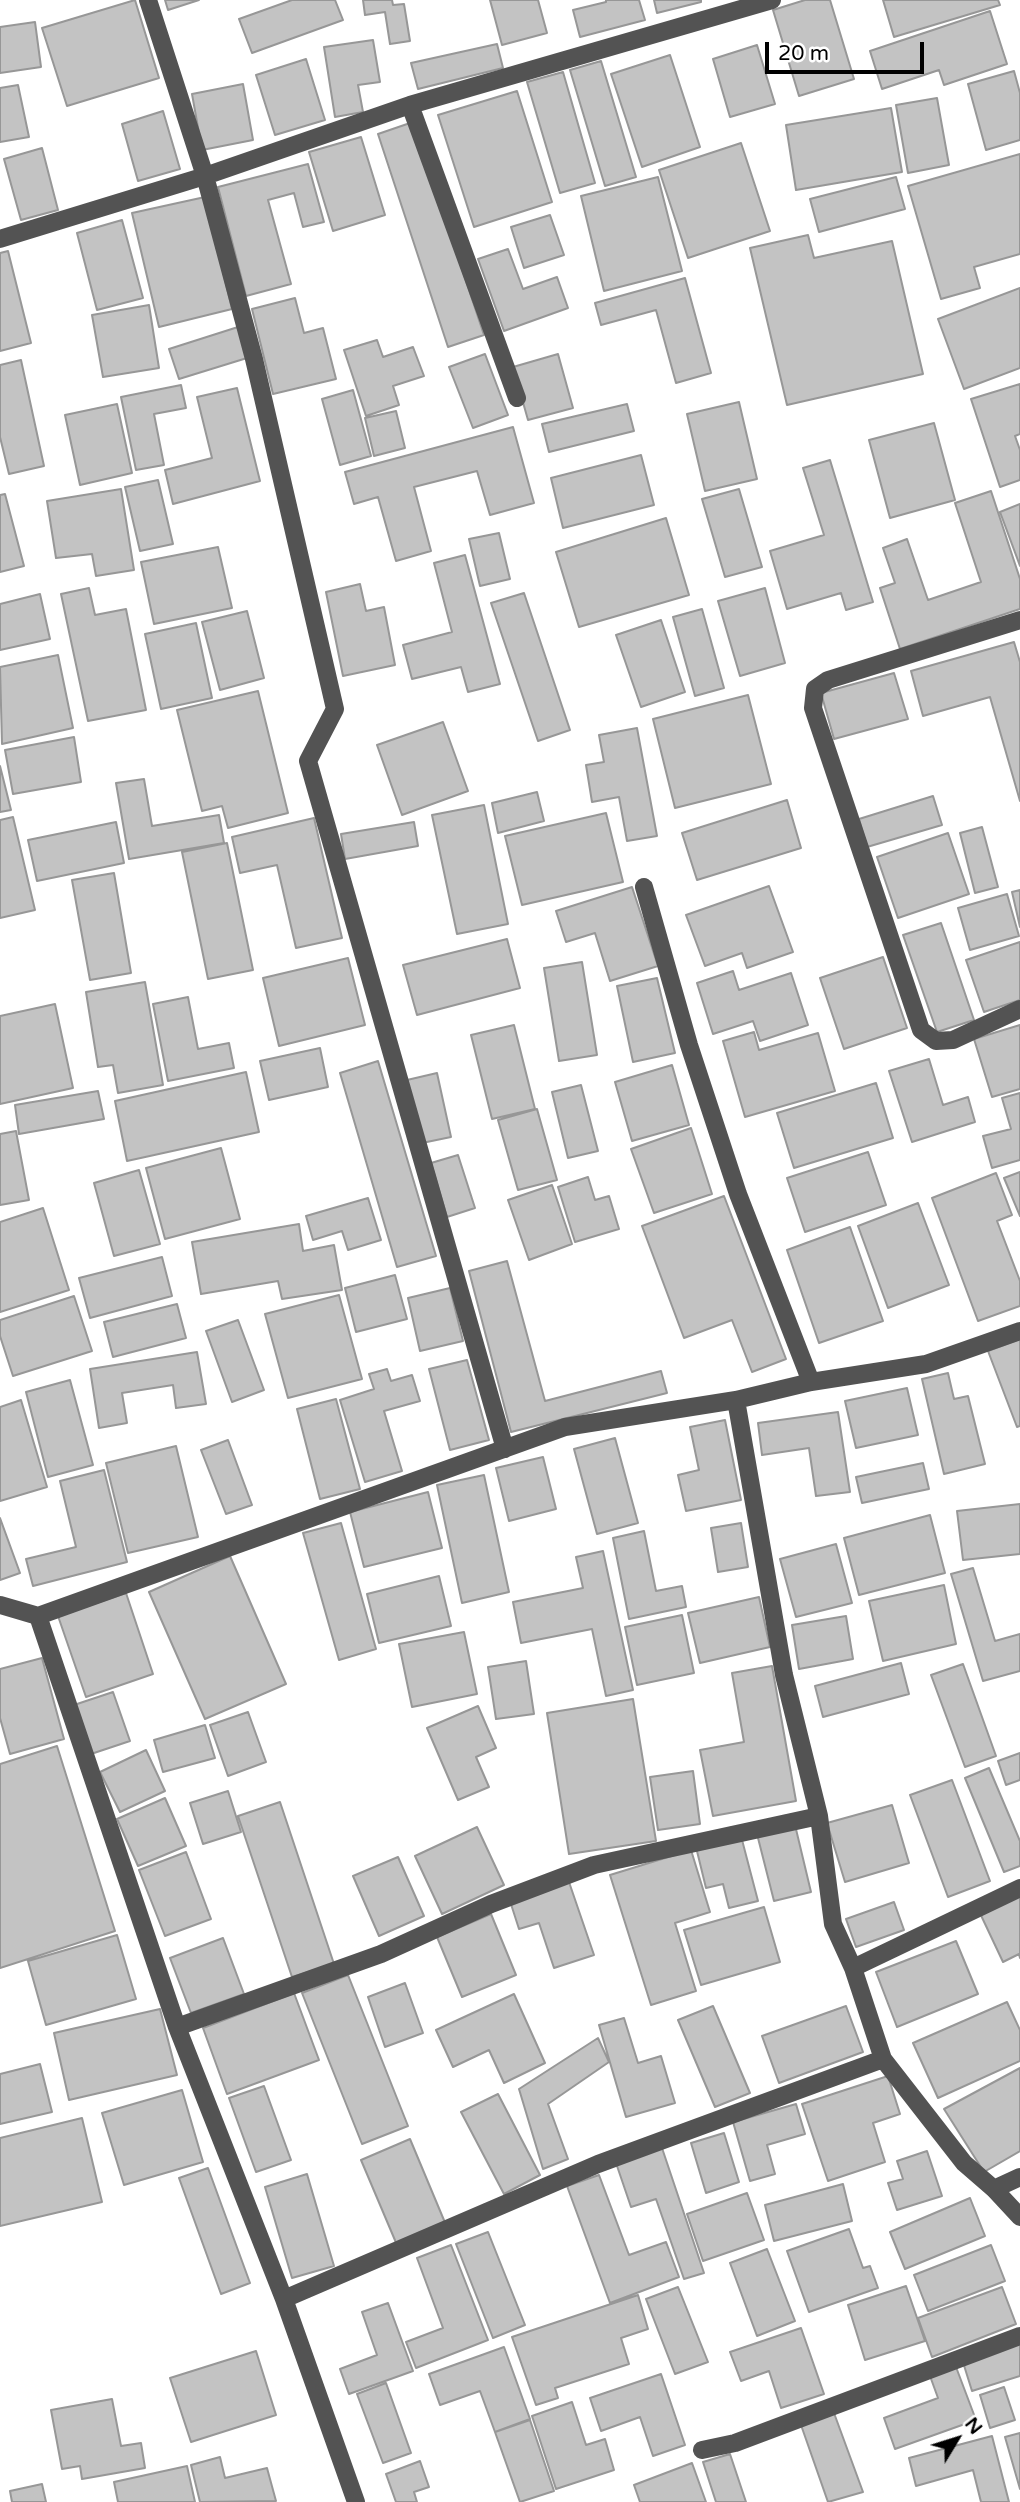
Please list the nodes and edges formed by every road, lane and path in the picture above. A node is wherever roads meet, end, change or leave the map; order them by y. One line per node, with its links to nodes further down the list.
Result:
1 (148, 0): 4 (street)
2 (772, 0): 3 (street)
3 (410, 105): 4 (street); 6 (street)
4 (205, 176): 5 (street); 13 (street)
5 (0, 239)
6 (517, 398)
7 (1020, 620): 9 (street)
8 (644, 887): 11 (street)
9 (1020, 1009)
10 (1020, 1331): 11 (street)
11 (811, 1382): 12 (street)
12 (736, 1400): 13 (street); 16 (street)
13 (505, 1449): 15 (street)
14 (0, 1605): 15 (street)
15 (38, 1616): 19 (street)
16 (819, 1816): 18 (street); 19 (street)
17 (1020, 1888): 18 (street)
18 (853, 1968): 20 (street)
19 (177, 2027): 24 (street)
20 (883, 2059): 22 (street); 24 (street)
21 (1020, 2177): 22 (street)
22 (994, 2189): 23 (street)
23 (1020, 2217)
24 (284, 2299): 27 (street)
25 (1020, 2336): 26 (street)
26 (702, 2450)
27 (356, 2502)

